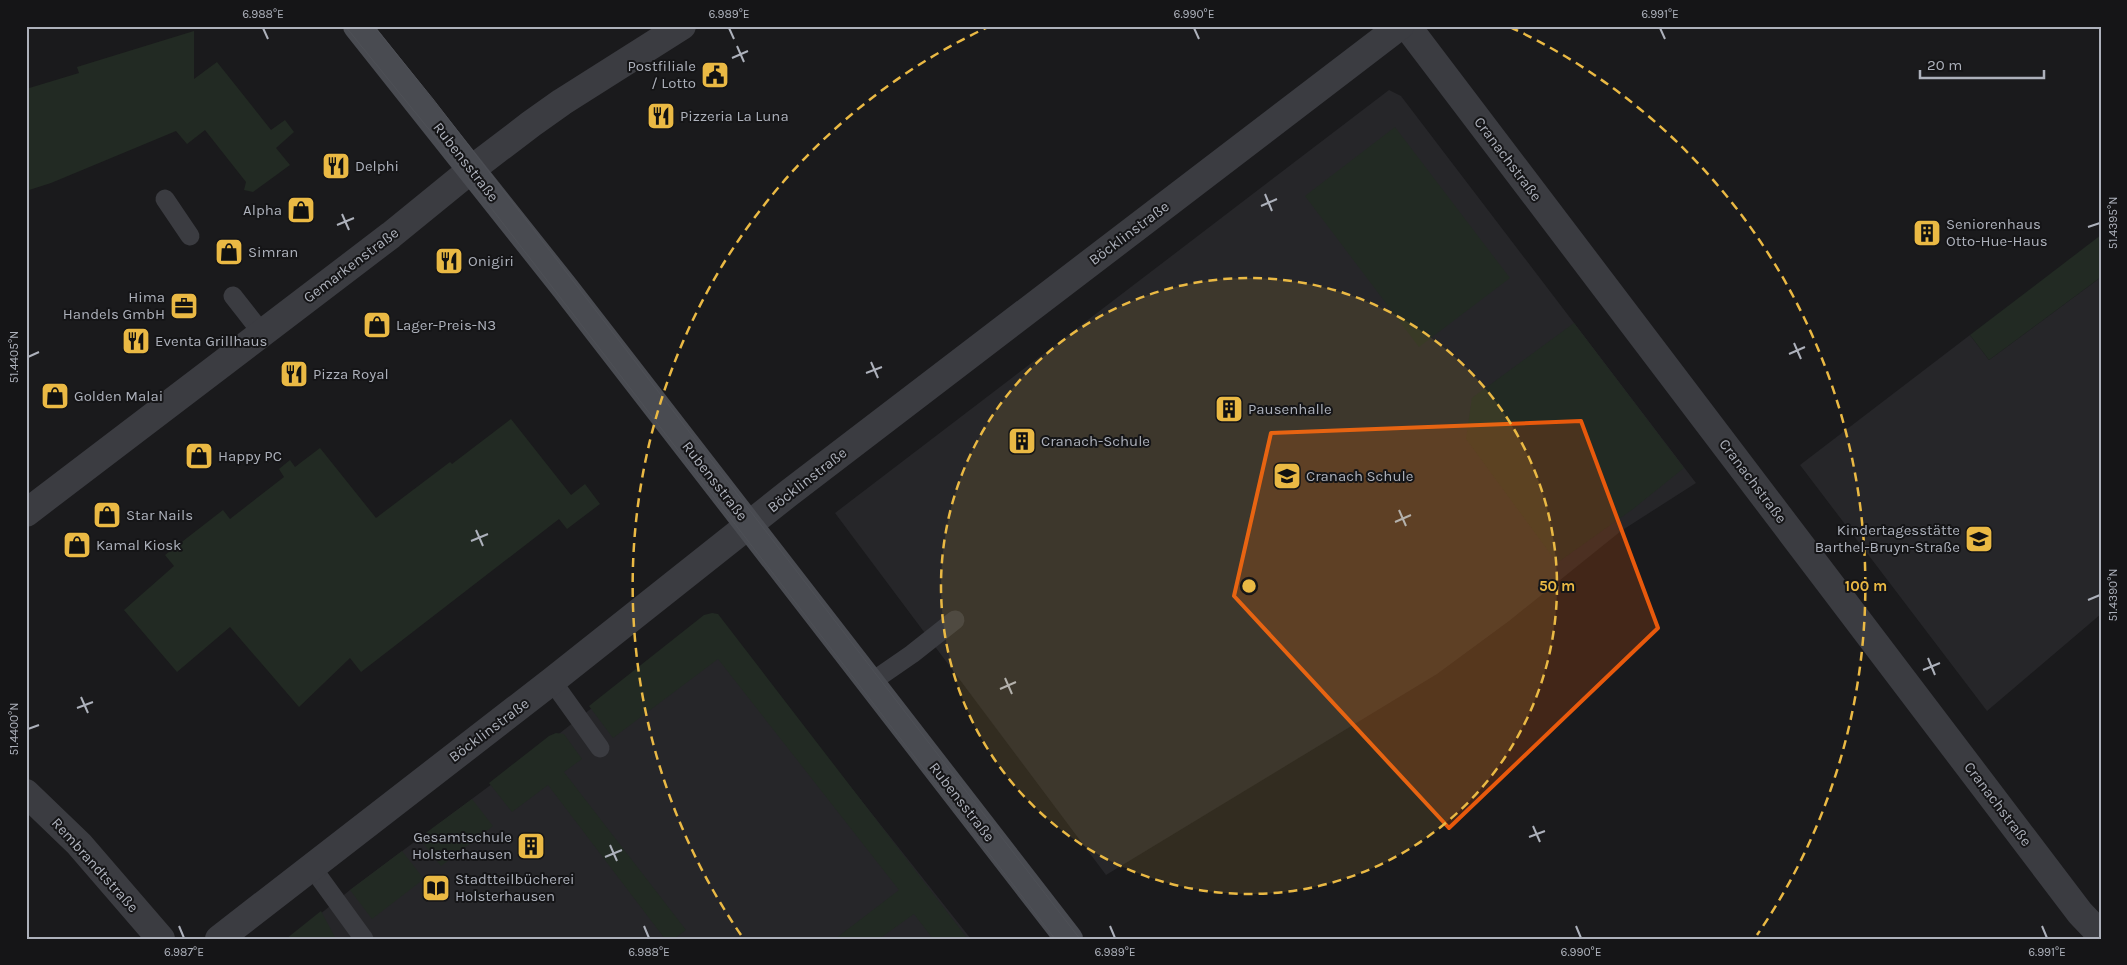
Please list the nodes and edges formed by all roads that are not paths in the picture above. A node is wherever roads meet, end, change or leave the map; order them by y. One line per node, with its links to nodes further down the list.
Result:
1 (357, 26): 5 (main road, Rubensstraße)
2 (682, 26): 5 (street, Gemarkenstraße)
3 (1400, 26): 11 (street, Böcklinstraße)
4 (1407, 26): 18 (street, Cranachstraße)
5 (472, 169): 9 (street, Gemarkenstraße); 11 (main road, Rubensstraße)
6 (165, 200): 7 (lane)
7 (190, 236)
8 (232, 296): 9 (lane)
9 (262, 334): 10 (street, Gemarkenstraße)
10 (26, 513)
11 (749, 525): 13 (street, Böcklinstraße); 14 (main road, Rubensstraße)
12 (955, 620): 14 (lane)
13 (552, 681): 15 (lane); 17 (street, Böcklinstraße)
14 (870, 683): 22 (main road, Rubensstraße)
15 (600, 748)
16 (26, 793): 19 (street, Rembrandtstraße)
17 (311, 866): 20 (street, Böcklinstraße); 21 (lane)
18 (2101, 935)
19 (161, 939)
20 (219, 939)
21 (364, 939)
22 (1069, 939)

